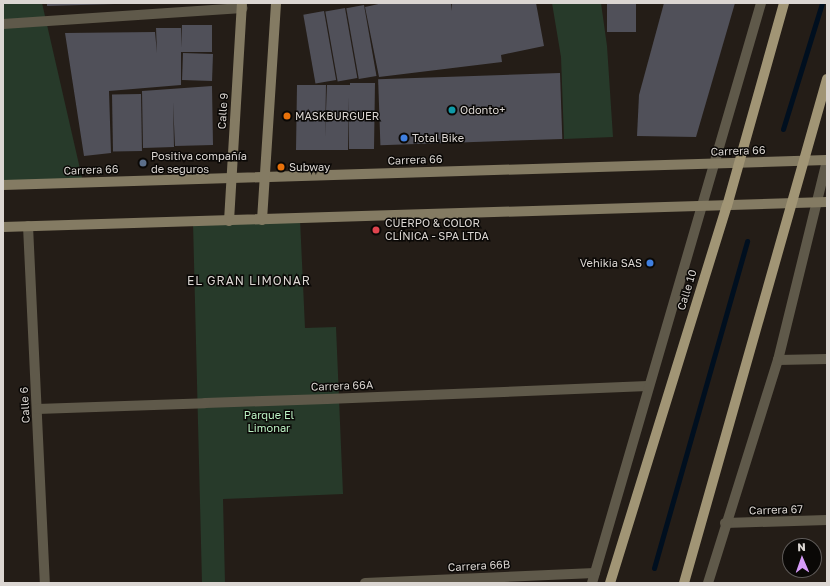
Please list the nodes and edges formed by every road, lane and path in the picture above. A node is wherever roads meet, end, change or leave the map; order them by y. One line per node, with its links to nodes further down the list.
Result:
1 (276, 3): 11 (main road)
2 (761, 3): 9 (street, Calle 10)
3 (784, 3): 10 (main road, Calle 10)
4 (242, 5): 5 (street); 12 (main road, Calle 9)
5 (3, 24)
6 (827, 79): 8 (main road)
7 (827, 160): 8 (main road, Carrera 66); 15 (street)
8 (803, 161): 10 (main road, Carrera 66); 14 (main road)
9 (714, 163): 10 (main road, Carrera 66); 11 (main road, Carrera 66); 16 (street, Calle 10)
10 (739, 163): 17 (main road, Calle 10)
11 (265, 177): 12 (main road, Carrera 66); 18 (main road)
12 (231, 178): 13 (main road, Carrera 66); 19 (main road, Calle 9)
13 (3, 185)
14 (794, 203): 15 (main road); 17 (main road); 32 (main road)
15 (822, 203): 23 (street)
16 (701, 206): 17 (main road); 18 (main road); 24 (street, Calle 10)
17 (727, 206): 31 (main road, Calle 10)
18 (262, 220): 19 (main road)
19 (229, 221): 20 (main road)
20 (28, 226): 21 (main road); 25 (street, Calle 6)
21 (3, 227)
22 (827, 359): 23 (street)
23 (778, 360): 27 (street)
24 (648, 386): 25 (street, Carrera 66A); 28 (street, Calle 10)
25 (37, 409): 29 (street, Calle 6)
26 (827, 520): 27 (street, Carrera 67)
27 (726, 523): 33 (street)
28 (594, 578): 30 (street, Carrera 66B)
29 (46, 583)
30 (364, 583)
31 (610, 583)
32 (684, 583)
33 (708, 583)

